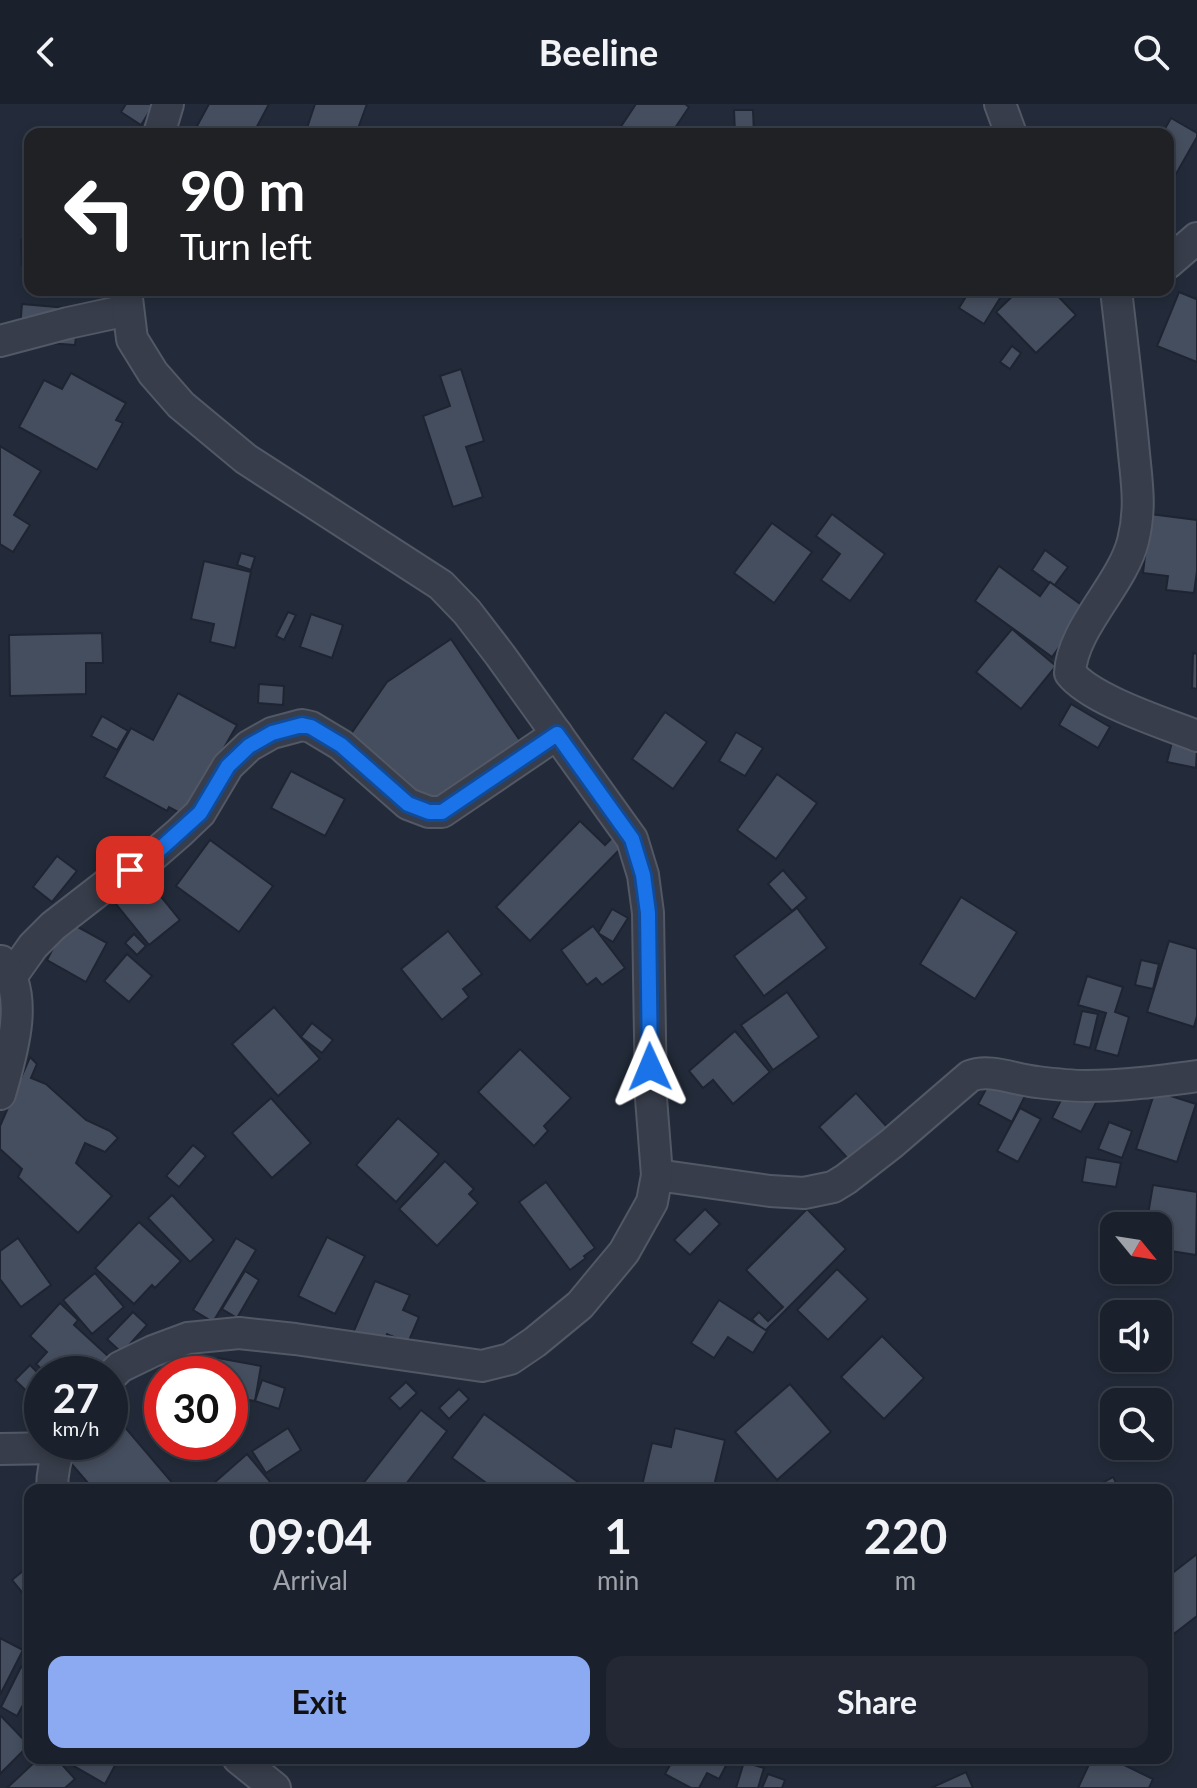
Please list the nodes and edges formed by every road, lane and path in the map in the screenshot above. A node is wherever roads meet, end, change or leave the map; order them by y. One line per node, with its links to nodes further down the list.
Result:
1 (168, 104): 3 (street)
2 (1000, 104): 4 (street)
3 (161, 128)
4 (1009, 128)
5 (1197, 238): 6 (street)
6 (1174, 258)
7 (1117, 296): 11 (street)
8 (127, 300): 9 (street); 10 (street)
9 (0, 341)
10 (557, 734): 12 (street); 15 (street)
11 (1197, 736)
12 (5, 968): 14 (street)
13 (1197, 1076): 15 (street)
14 (0, 1094)
15 (657, 1175): 16 (street)
16 (128, 1363)
17 (24, 1447): 18 (street)
18 (0, 1449)
19 (57, 1460): 20 (street)
20 (52, 1484)
21 (245, 1764): 22 (street)
22 (275, 1788)

